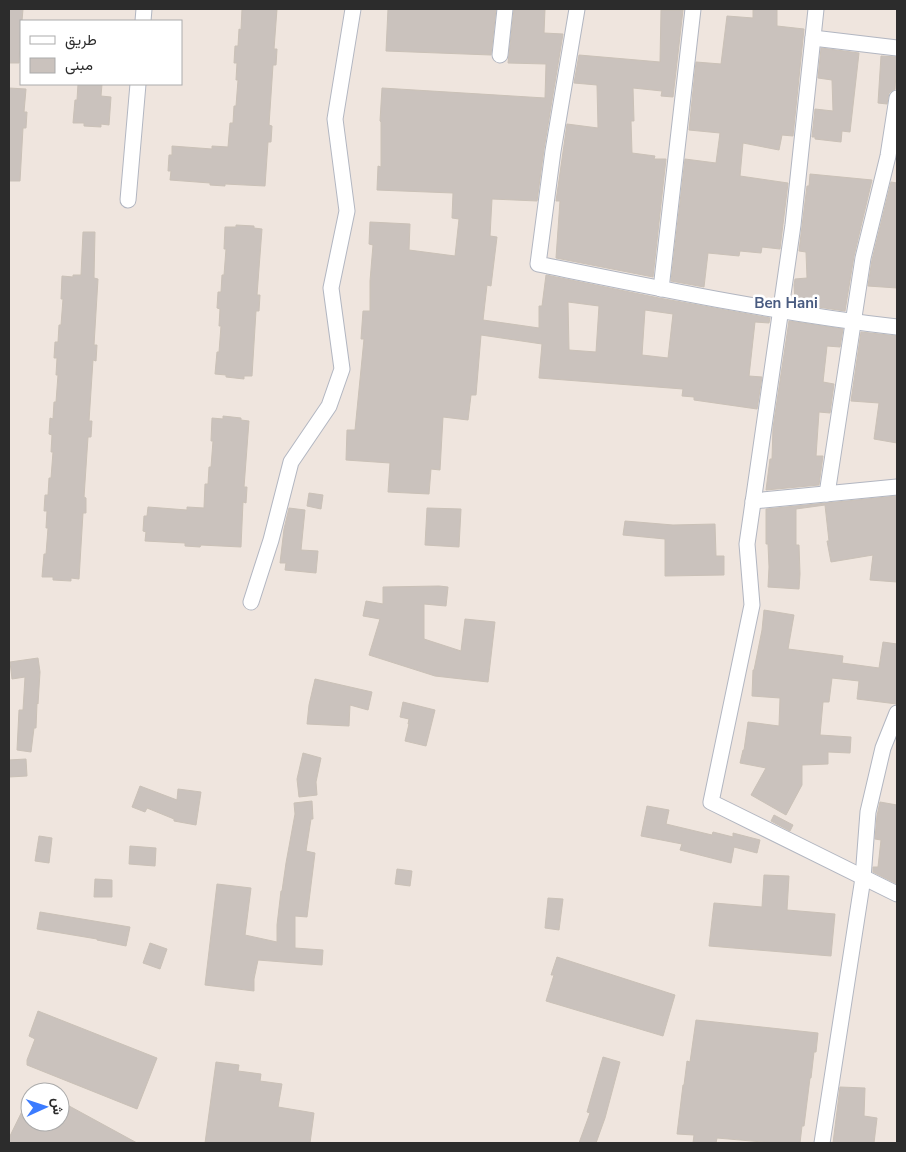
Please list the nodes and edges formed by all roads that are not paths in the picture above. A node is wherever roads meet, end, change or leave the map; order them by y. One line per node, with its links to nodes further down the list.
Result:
1 (353, 9): 19 (street)
2 (505, 9): 8 (street)
3 (577, 9): 12 (street)
4 (693, 9): 12 (street)
5 (816, 9): 6 (street)
6 (813, 38): 7 (street); 13 (street)
7 (897, 48)
8 (500, 55)
9 (138, 85): 11 (street)
10 (897, 98): 14 (street)
11 (128, 200)
12 (661, 289): 13 (street)
13 (781, 310): 14 (street); 18 (street)
14 (854, 322): 15 (street); 17 (street)
15 (897, 327)
16 (897, 487): 17 (street)
17 (828, 494): 18 (street)
18 (753, 501): 21 (street)
19 (251, 602)
20 (897, 713): 21 (street)
21 (863, 878): 22 (street); 23 (street)
22 (897, 894)
23 (822, 1143)

